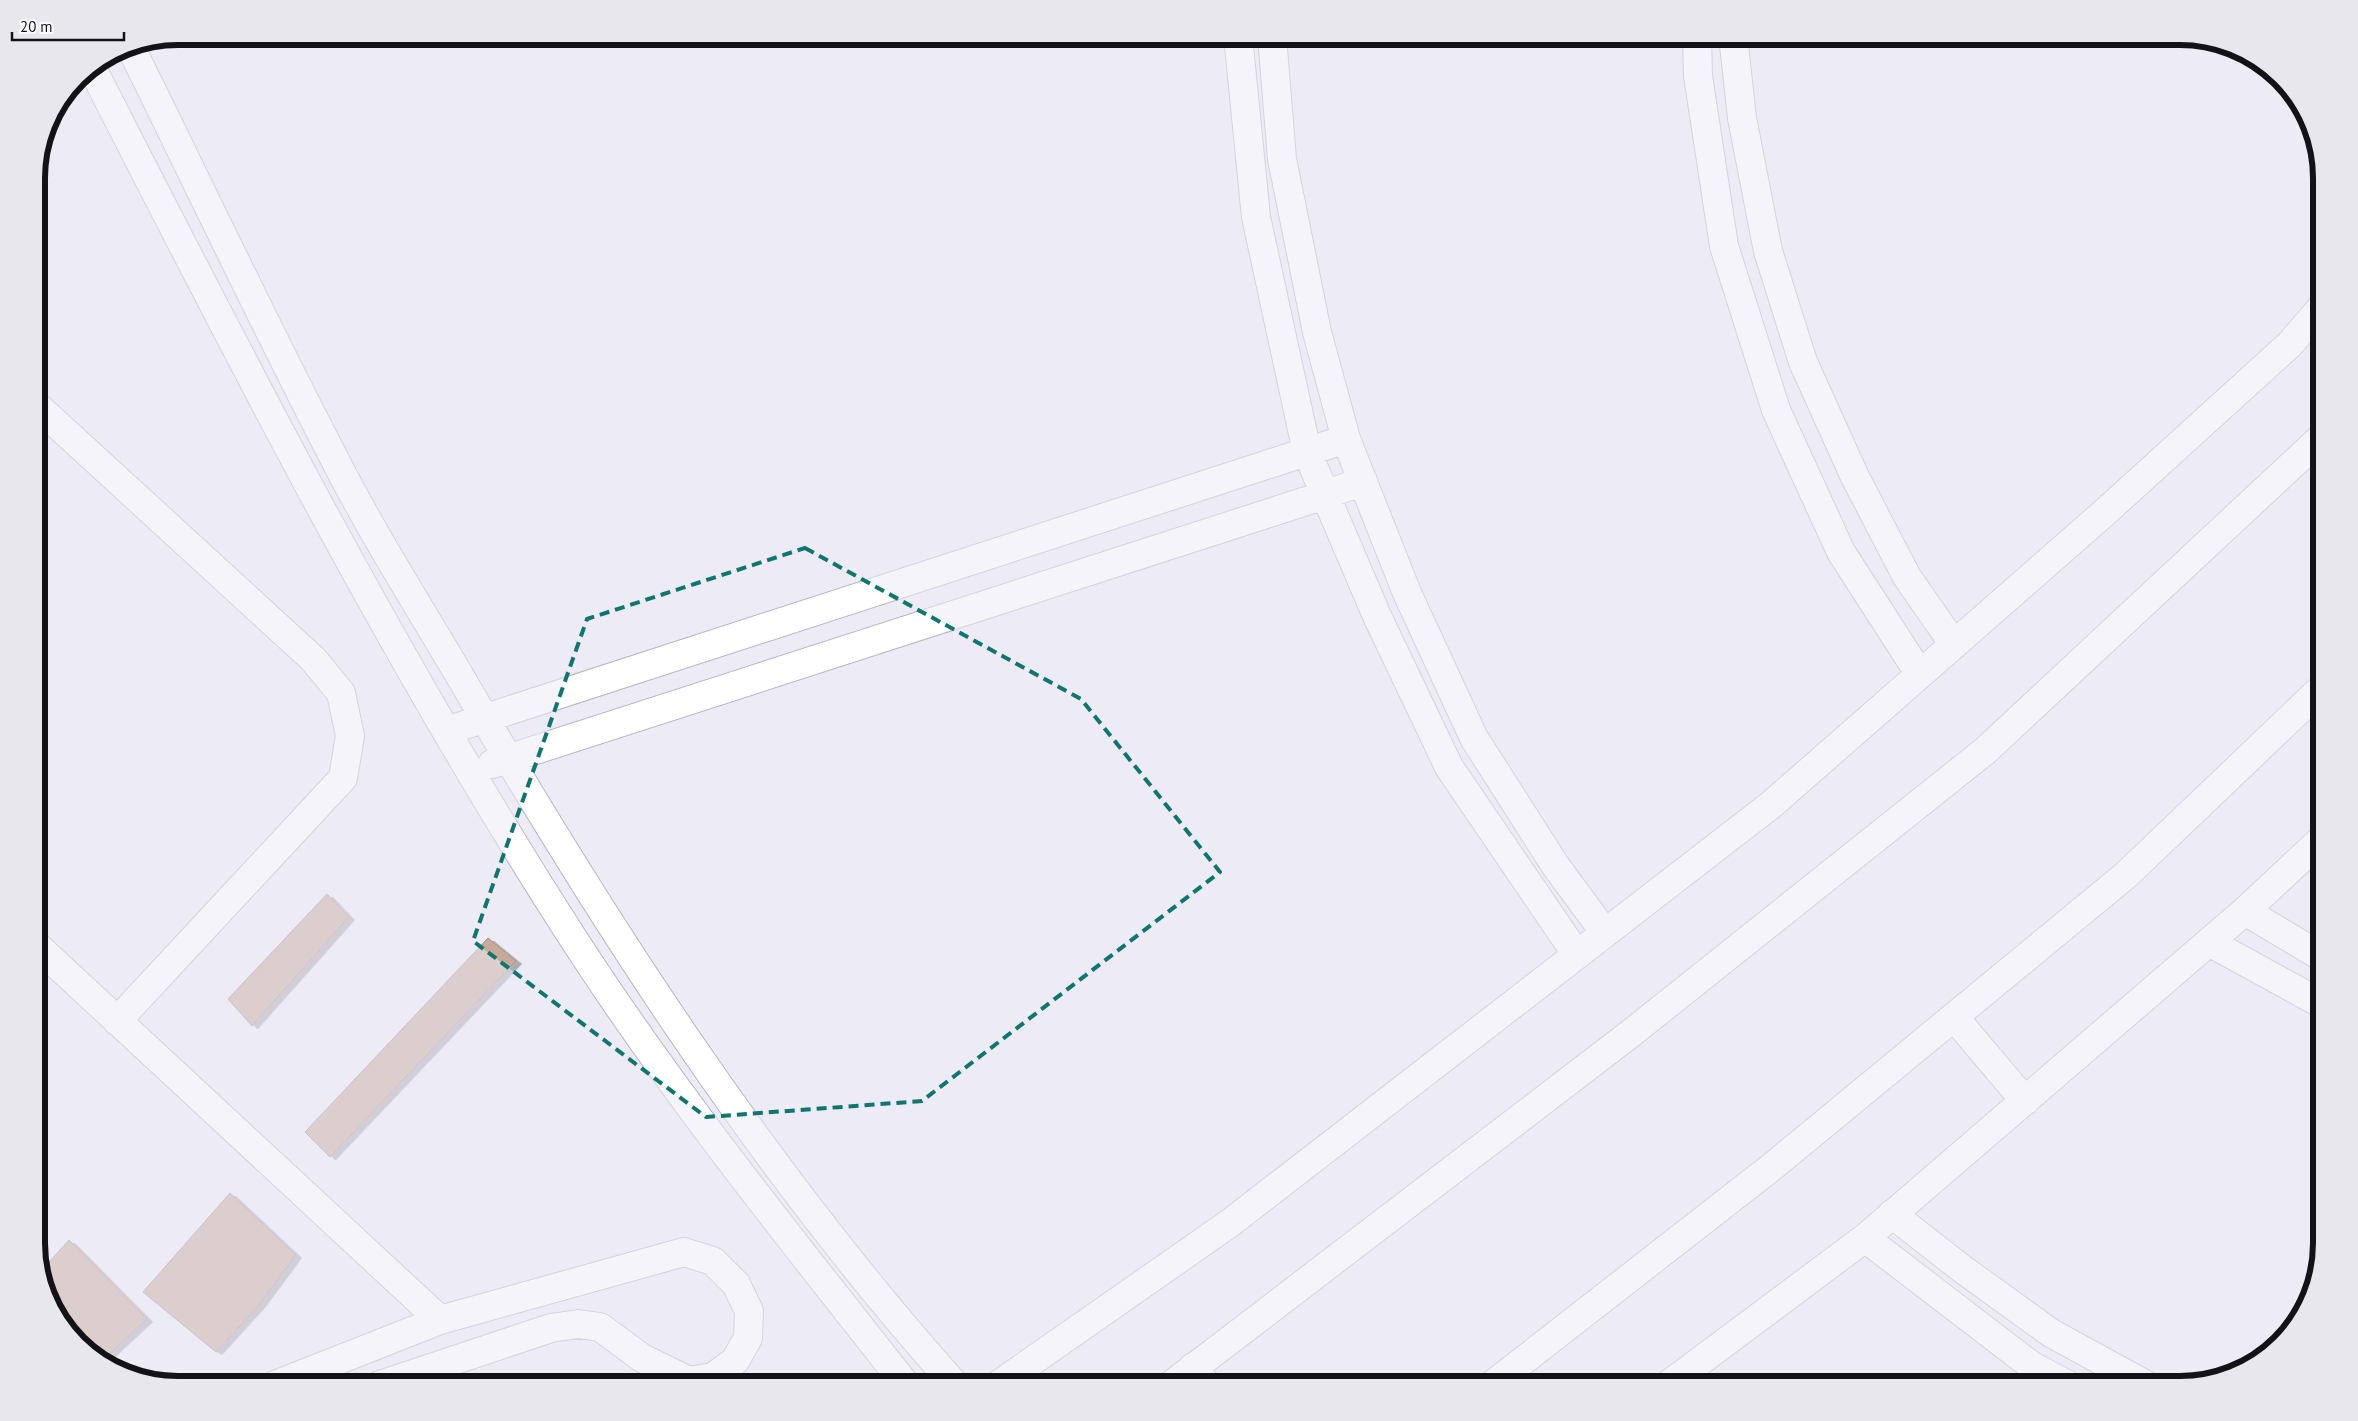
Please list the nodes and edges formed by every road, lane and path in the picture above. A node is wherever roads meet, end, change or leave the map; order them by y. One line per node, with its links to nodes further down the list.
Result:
1 (1239, 45): 11 (street)
2 (1273, 45): 9 (street)
3 (1696, 45): 15 (street)
4 (1734, 45): 14 (street)
5 (134, 53): 17 (street)
6 (95, 74): 18 (street)
7 (2313, 318): 14 (street)
8 (45, 414): 30 (street)
9 (1346, 439): 11 (street); 12 (street)
10 (2313, 445): 42 (street)
11 (1307, 452): 13 (street); 17 (street)
12 (1363, 481): 13 (street); 23 (street)
13 (1325, 495): 19 (street); 27 (street)
14 (1953, 643): 15 (street)
15 (1919, 673): 23 (street)
16 (2313, 697): 29 (street)
17 (484, 718): 18 (street); 19 (street)
18 (446, 731): 20 (street)
19 (508, 758): 20 (street); 40 (street)
20 (471, 772): 39 (street)
21 (2313, 847): 22 (street)
22 (2244, 911): 24 (street); 25 (street)
23 (1605, 933): 27 (street)
24 (2209, 942): 28 (street); 31 (street)
25 (2313, 951)
26 (45, 954): 30 (street)
27 (1577, 955): 41 (street)
28 (2313, 999)
29 (1954, 1017): 31 (street); 43 (street)
30 (117, 1020): 34 (street)
31 (2025, 1101): 32 (street)
32 (1892, 1214): 33 (street); 46 (street)
33 (1865, 1238): 44 (street); 45 (street)
34 (440, 1320): 35 (street); 38 (street)
35 (298, 1376)
36 (407, 1376): 37 (street)
37 (678, 1376)
38 (714, 1376)
39 (899, 1376)
40 (947, 1376)
41 (1011, 1376)
42 (1200, 1376)
43 (1504, 1376)
44 (1680, 1376)
45 (2051, 1376)
46 (2130, 1376)

